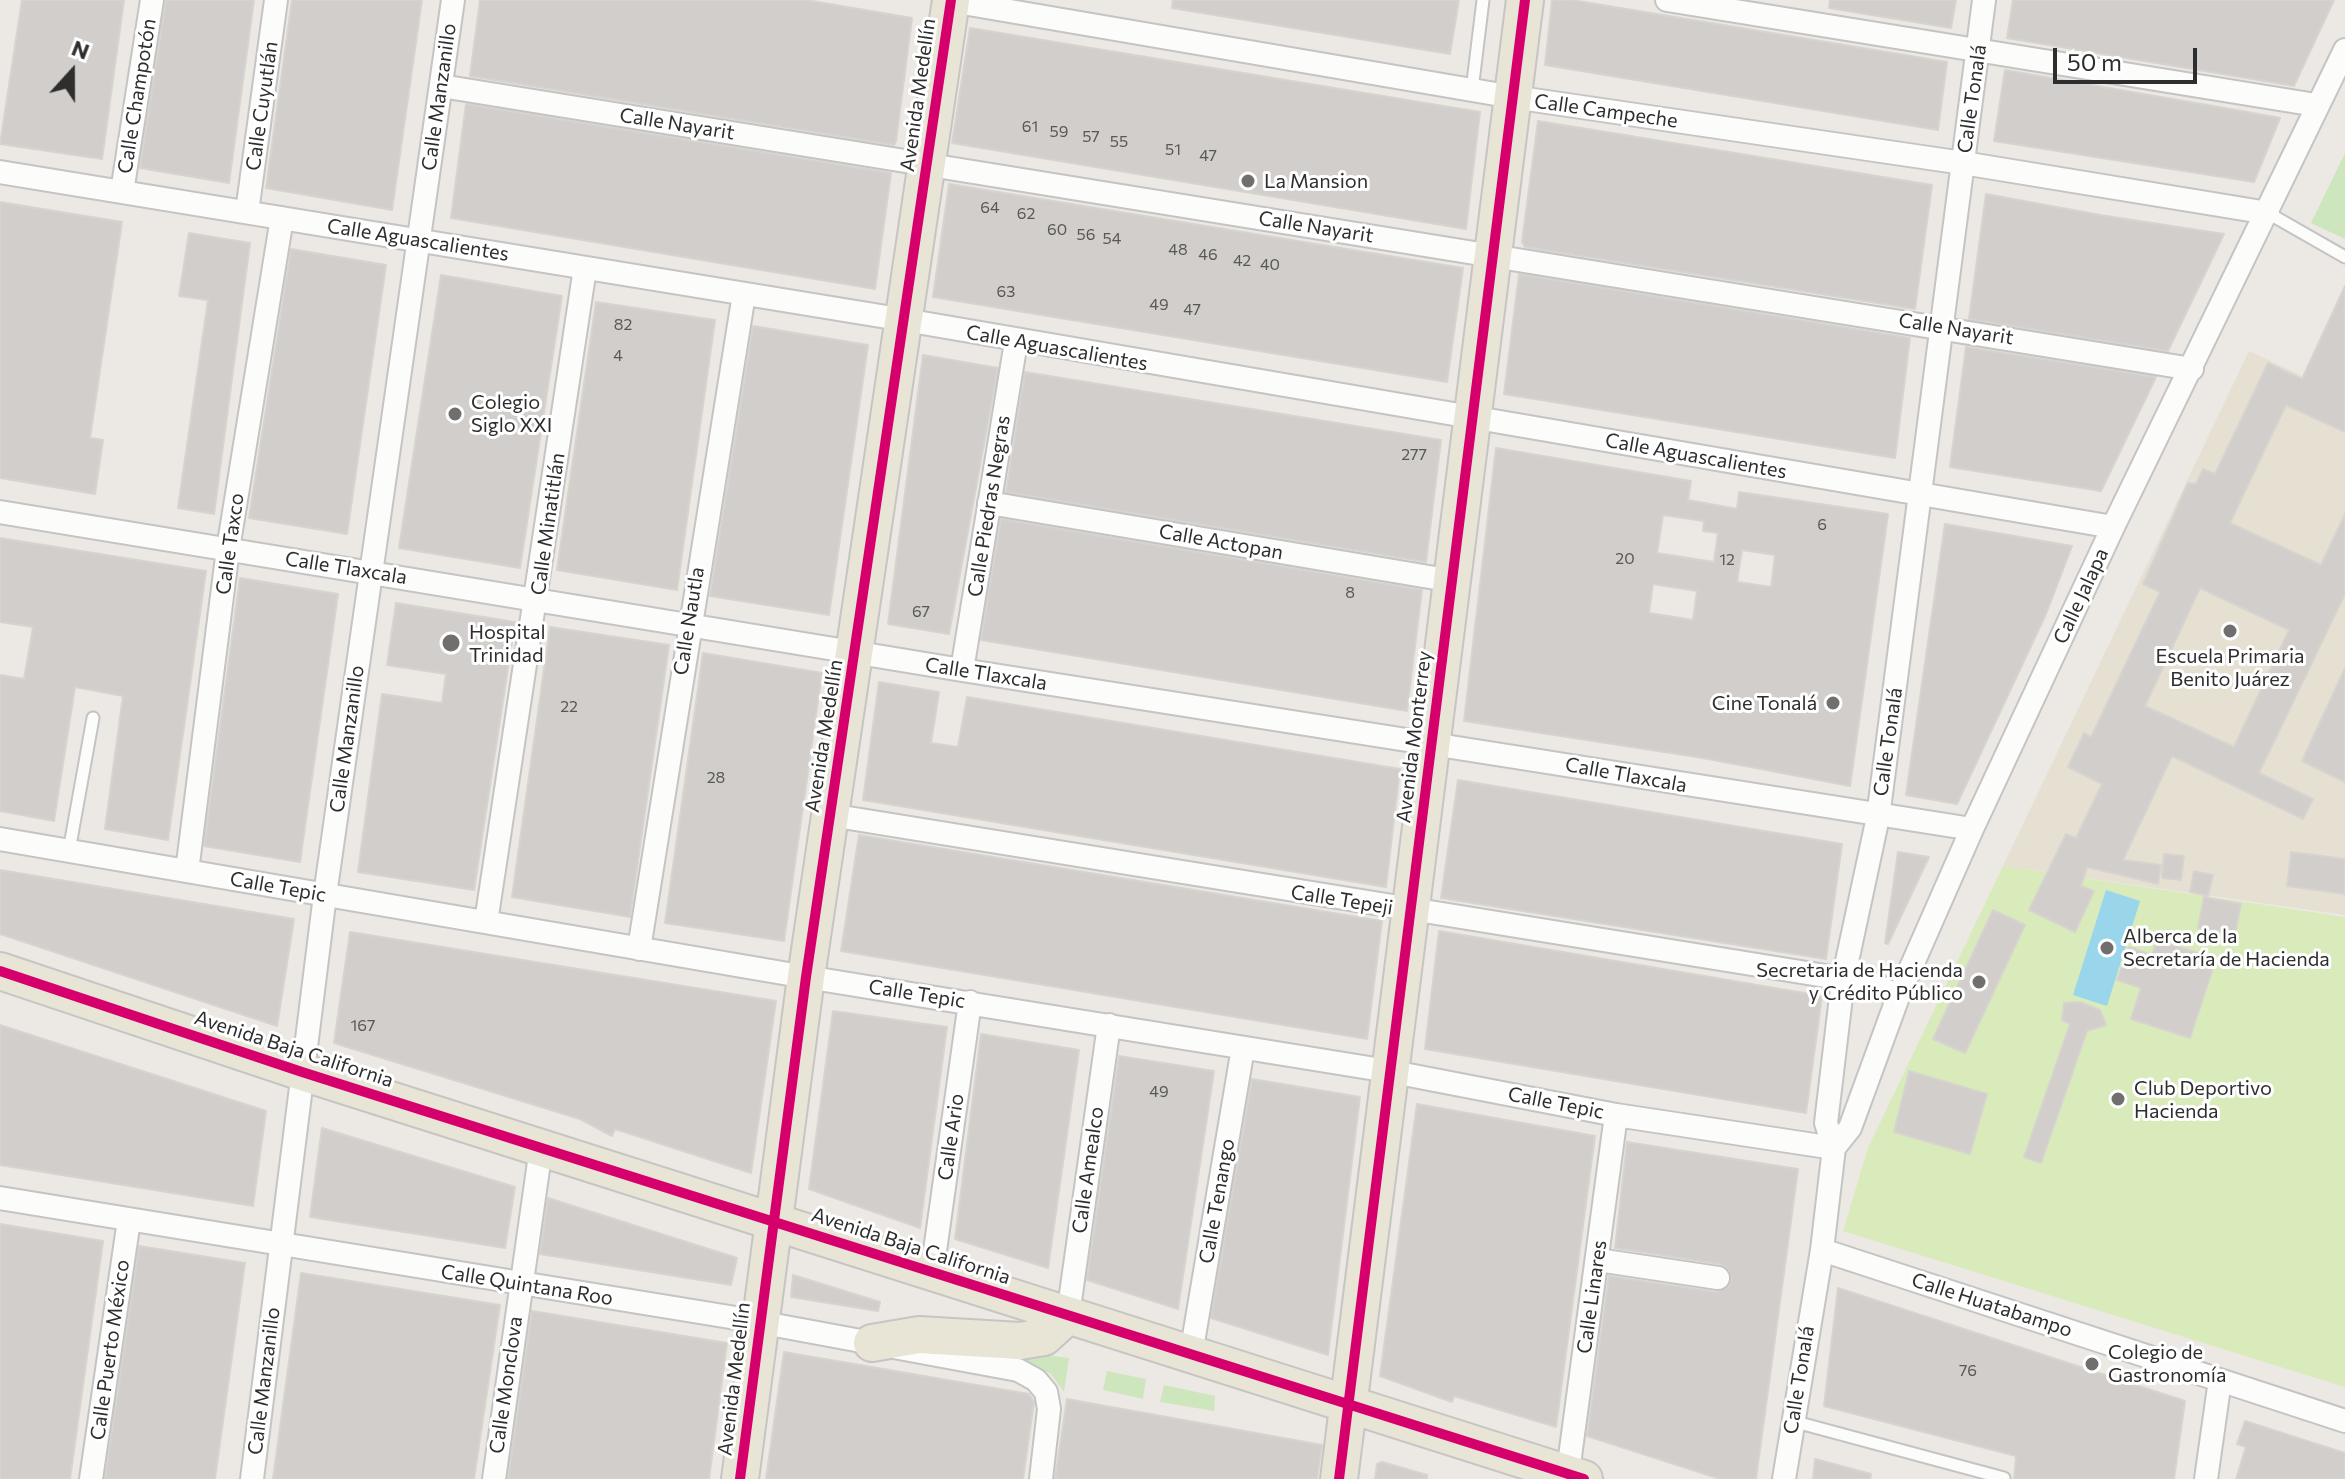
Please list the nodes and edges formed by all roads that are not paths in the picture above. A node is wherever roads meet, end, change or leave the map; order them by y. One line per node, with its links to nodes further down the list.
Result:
1 (152, 0): 19 (street, Calle Champotón)
2 (276, 0): 20 (street, Calle Cuyutlán)
3 (453, 0): 12 (street, Calle Manzanillo)
4 (949, 0): 9 (street, Calle Campeche); 17 (main road, Avenida Medellín)
5 (1483, 0): 13 (lane)
6 (1525, 0): 14 (main road, Avenida Monterrey)
7 (1667, 0): 10 (street)
8 (1984, 0): 10 (street, Calle Tonalá)
9 (993, 4): 13 (street, Calle Campeche)
10 (1979, 48): 15 (street); 16 (street, Calle Tonalá)
11 (2345, 50): 15 (street, Calle Jalapa)
12 (441, 86): 17 (street, Calle Nayarit); 23 (street, Calle Manzanillo)
13 (1472, 90): 14 (street, Calle Campeche)
14 (1513, 97): 16 (street, Calle Campeche); 24 (main road, Avenida Monterrey)
15 (2316, 105): 21 (street, Calle Jalapa)
16 (1963, 163): 21 (street, Calle Campeche); 29 (street, Calle Tonalá)
17 (926, 165): 24 (street, Calle Nayarit); 28 (main road, Avenida Medellín)
18 (0, 172): 19 (street, Calle Aguascalientes)
19 (122, 192): 20 (street, Calle Aguascalientes)
20 (247, 212): 22 (street, Calle Aguascalientes)
21 (2268, 213): 25 (lane); 31 (street, Calle Jalapa)
22 (282, 218): 23 (street, Calle Aguascalientes); 37 (street, Calle Taxco)
23 (419, 240): 26 (street, Calle Aguascalientes); 38 (street, Calle Manzanillo)
24 (1493, 255): 29 (street, Calle Nayarit); 32 (main road, Avenida Monterrey)
25 (2345, 257)
26 (585, 268): 27 (street, Calle Aguascalientes); 40 (street, Calle Minatitlán)
27 (744, 294): 28 (street, Calle Aguascalientes); 41 (street, Calle Nautla)
28 (905, 320): 30 (street, Calle Aguascalientes); 42 (main road, Avenida Medellín)
29 (1943, 327): 31 (street, Calle Nayarit); 33 (street, Calle Tonalá)
30 (1016, 342): 32 (street, Calle Aguascalientes); 34 (street, Calle Piedras Negras)
31 (2192, 369): 36 (street, Calle Jalapa)
32 (1472, 417): 33 (street, Calle Aguascalientes); 39 (main road, Avenida Monterrey)
33 (1921, 495): 36 (street, Calle Aguascalientes); 47 (street, Calle Tonalá)
34 (989, 503): 39 (street, Calle Actopan); 43 (street, Calle Piedras Negras)
35 (0, 512): 37 (street, Calle Tlaxcala)
36 (2113, 527): 48 (street, Calle Jalapa)
37 (228, 549): 38 (street, Calle Tlaxcala); 51 (street, Calle Taxco)
38 (371, 572): 40 (street, Calle Tlaxcala); 52 (street, Calle Manzanillo)
39 (1453, 581): 45 (main road, Avenida Monterrey)
40 (537, 600): 41 (street, Calle Tlaxcala); 54 (street, Calle Minatitlán)
41 (688, 625): 42 (street, Calle Tlaxcala); 55 (street, Calle Nautla)
42 (856, 653): 43 (street, Calle Tlaxcala); 46 (main road, Avenida Medellín)
43 (962, 670): 45 (street, Calle Tlaxcala)
44 (93, 718): 50 (lane)
45 (1430, 742): 47 (street, Calle Tlaxcala); 53 (main road, Avenida Monterrey)
46 (830, 815): 53 (street, Calle Tepeji); 57 (main road, Avenida Medellín)
47 (1878, 817): 48 (street, Calle Tlaxcala); 58 (street, Calle Tonalá)
48 (1972, 829): 59 (street, Calle Jalapa)
49 (0, 839): 50 (street, Calle Tepic)
50 (69, 851): 51 (street, Calle Tepic)
51 (187, 871): 52 (street, Calle Tepic)
52 (325, 895): 54 (street, Calle Tepic); 64 (street, Calle Manzanillo)
53 (1412, 911): 58 (street, Calle Tepeji); 63 (main road, Avenida Monterrey)
54 (486, 922): 55 (street, Calle Tepic)
55 (639, 949): 57 (street, Calle Tepic)
56 (0, 971): 64 (main road, Avenida Baja California)
57 (806, 977): 60 (street, Calle Tepic); 70 (main road, Avenida Medellín)
58 (1843, 980): 59 (street, Calle Tepeji); 67 (street, Calle Tonalá)
59 (1898, 997): 67 (street, Calle Jalapa)
60 (970, 1002): 61 (street, Calle Tepic); 74 (street, Calle Ario)
61 (1109, 1025): 62 (street, Calle Tepic); 77 (street, Calle Amealco)
62 (1243, 1048): 63 (street, Calle Tepic); 80 (street, Calle Tenango)
63 (1388, 1071): 65 (street, Calle Tepic); 82 (main road, Avenida Monterrey)
64 (302, 1072): 66 (main road, Avenida Baja California); 71 (street, Calle Manzanillo)
65 (1616, 1115): 67 (street, Calle Tepic); 73 (street, Calle Linares)
66 (541, 1148): 70 (main road, Avenida Baja California); 76 (street, Calle Monclova)
67 (1834, 1148): 72 (street, Calle Tonalá)
68 (0, 1198): 69 (street, Calle Quintana Roo)
69 (129, 1220): 71 (street, Calle Quintana Roo); 87 (street, Calle Puerto México)
70 (772, 1221): 74 (main road, Avenida Baja California); 78 (main road, Avenida Medellín)
71 (281, 1245): 76 (street, Calle Quintana Roo); 88 (street, Calle Manzanillo)
72 (1822, 1250): 81 (street, Calle Huatabampo); 83 (street, Calle Tonalá)
73 (1598, 1260): 75 (street); 85 (street, Calle Linares)
74 (932, 1272): 77 (main road, Avenida Baja California)
75 (1718, 1278)
76 (519, 1284): 78 (street, Calle Quintana Roo); 89 (street, Calle Monclova)
77 (1068, 1315): 79 (main road); 80 (main road, Avenida Baja California)
78 (759, 1322): 79 (street, Calle Quintana Roo); 90 (main road, Avenida Medellín)
79 (872, 1343): 91 (street, Calle Quintana Roo)
80 (1191, 1354): 82 (main road, Avenida Baja California)
81 (2220, 1380): 84 (street, Calle Huatabampo); 94 (street)
82 (1348, 1404): 85 (main road, Avenida Baja California); 92 (main road, Avenida Monterrey)
83 (1792, 1421): 86 (lane); 93 (street, Calle Tonalá)
84 (2345, 1421)
85 (1573, 1477)
86 (2004, 1478)
87 (91, 1479)
88 (252, 1479)
89 (494, 1479)
90 (740, 1479)
91 (1041, 1479)
92 (1339, 1479)
93 (1784, 1479)
94 (2206, 1479)

